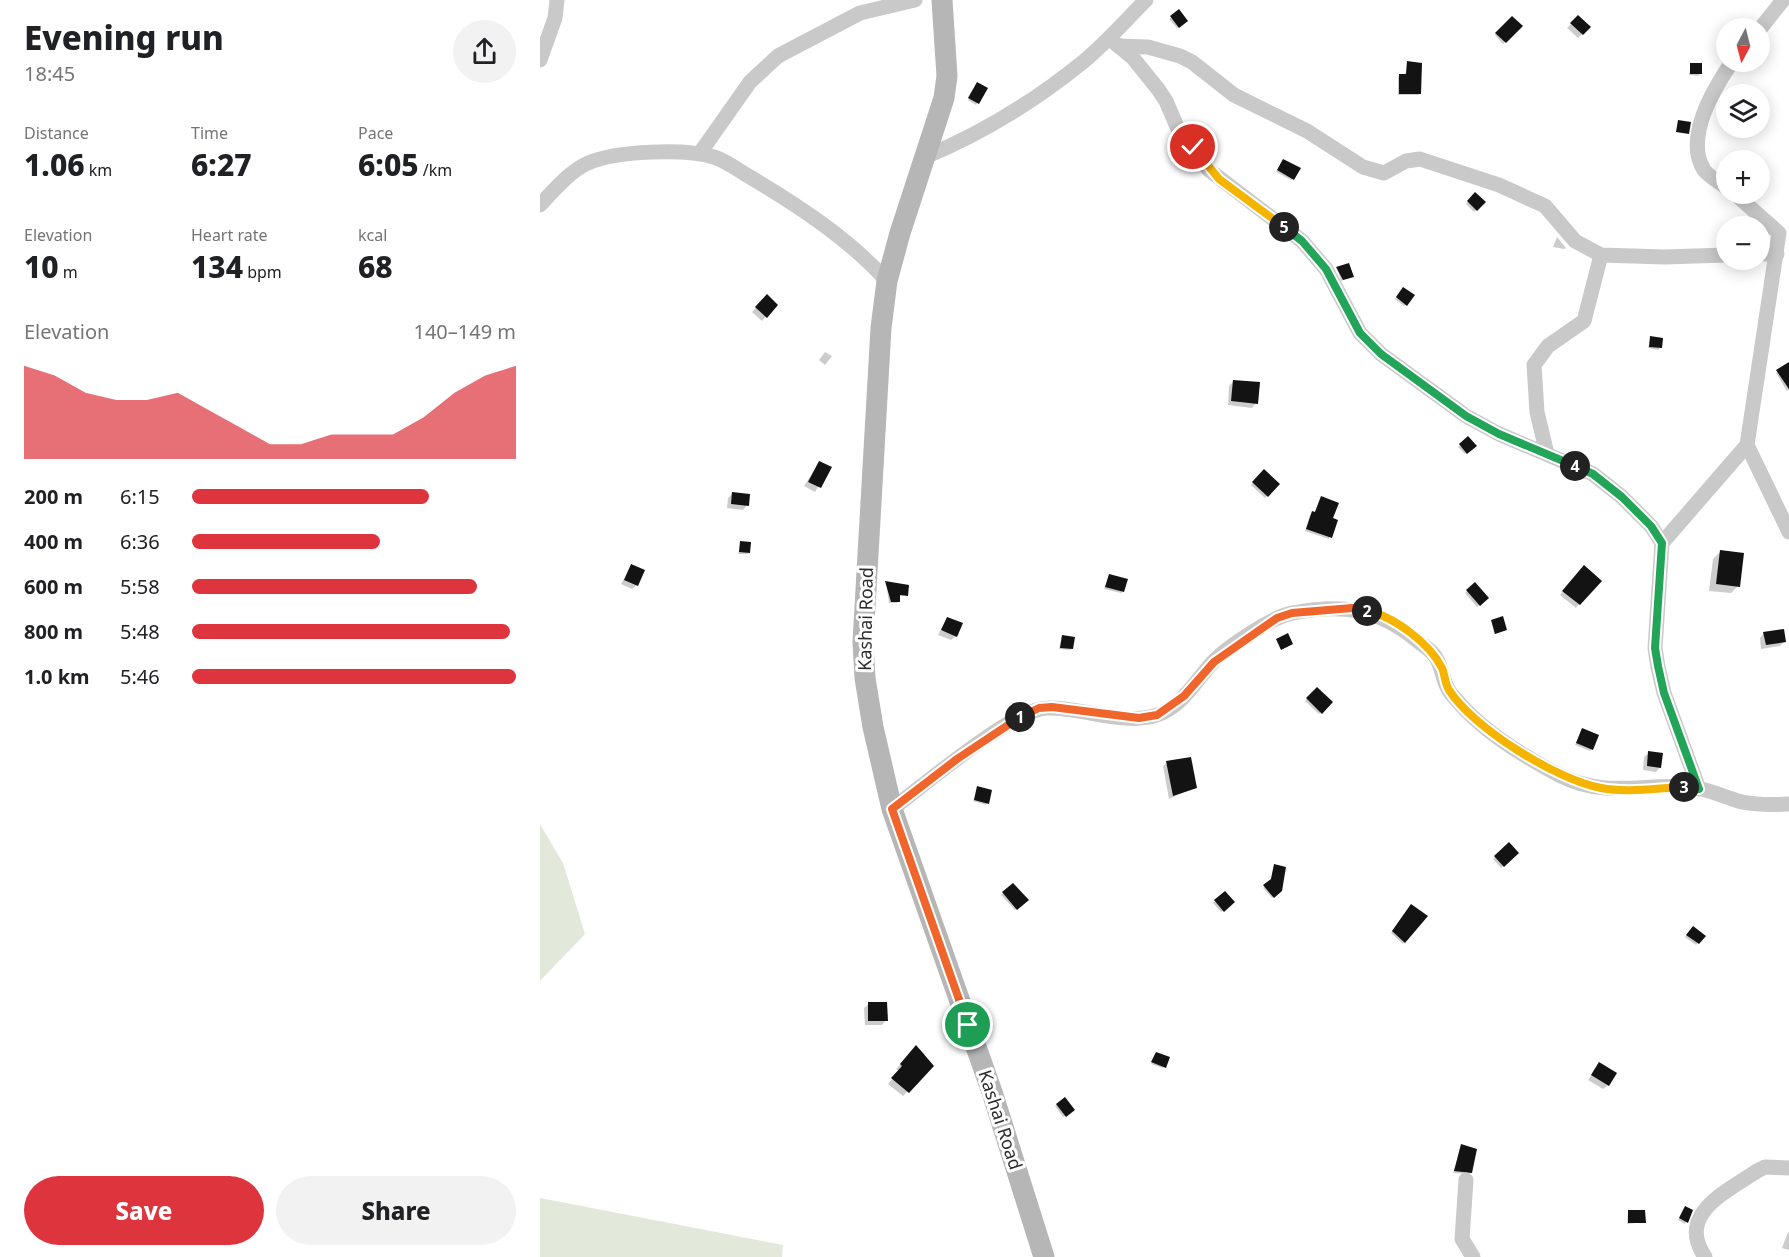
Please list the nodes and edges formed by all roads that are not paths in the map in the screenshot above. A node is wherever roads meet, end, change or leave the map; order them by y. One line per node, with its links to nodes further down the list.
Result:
1 (557, 0): 8 (street)
2 (915, 0): 10 (street)
3 (942, 0): 11 (street, Kashai Road)
4 (1146, 0): 7 (street)
5 (1783, 0): 6 (street)
6 (1769, 18)
7 (1114, 42): 11 (street); 17 (street); 21 (street)
8 (540, 60)
9 (1725, 72): 12 (street)
10 (700, 153): 14 (street); 19 (street)
11 (925, 157): 19 (street, Kashai Road)
12 (1716, 180)
13 (1746, 204): 16 (street)
14 (540, 205)
15 (1770, 254): 16 (street)
16 (1777, 254): 20 (street)
17 (1601, 255): 18 (street); 21 (street)
18 (1716, 255)
19 (887, 281): 26 (street, Kashai Road)
20 (1747, 445): 22 (street); 23 (street)
21 (1547, 454): 23 (street)
22 (1789, 532)
23 (1662, 543): 24 (street)
24 (1699, 789): 25 (street); 26 (street)
25 (1789, 804)
26 (892, 809): 29 (street, Kashai Road)
27 (1789, 1168): 31 (street)
28 (1466, 1180): 30 (street)
29 (1044, 1257)
30 (1473, 1257)
31 (1705, 1257)

